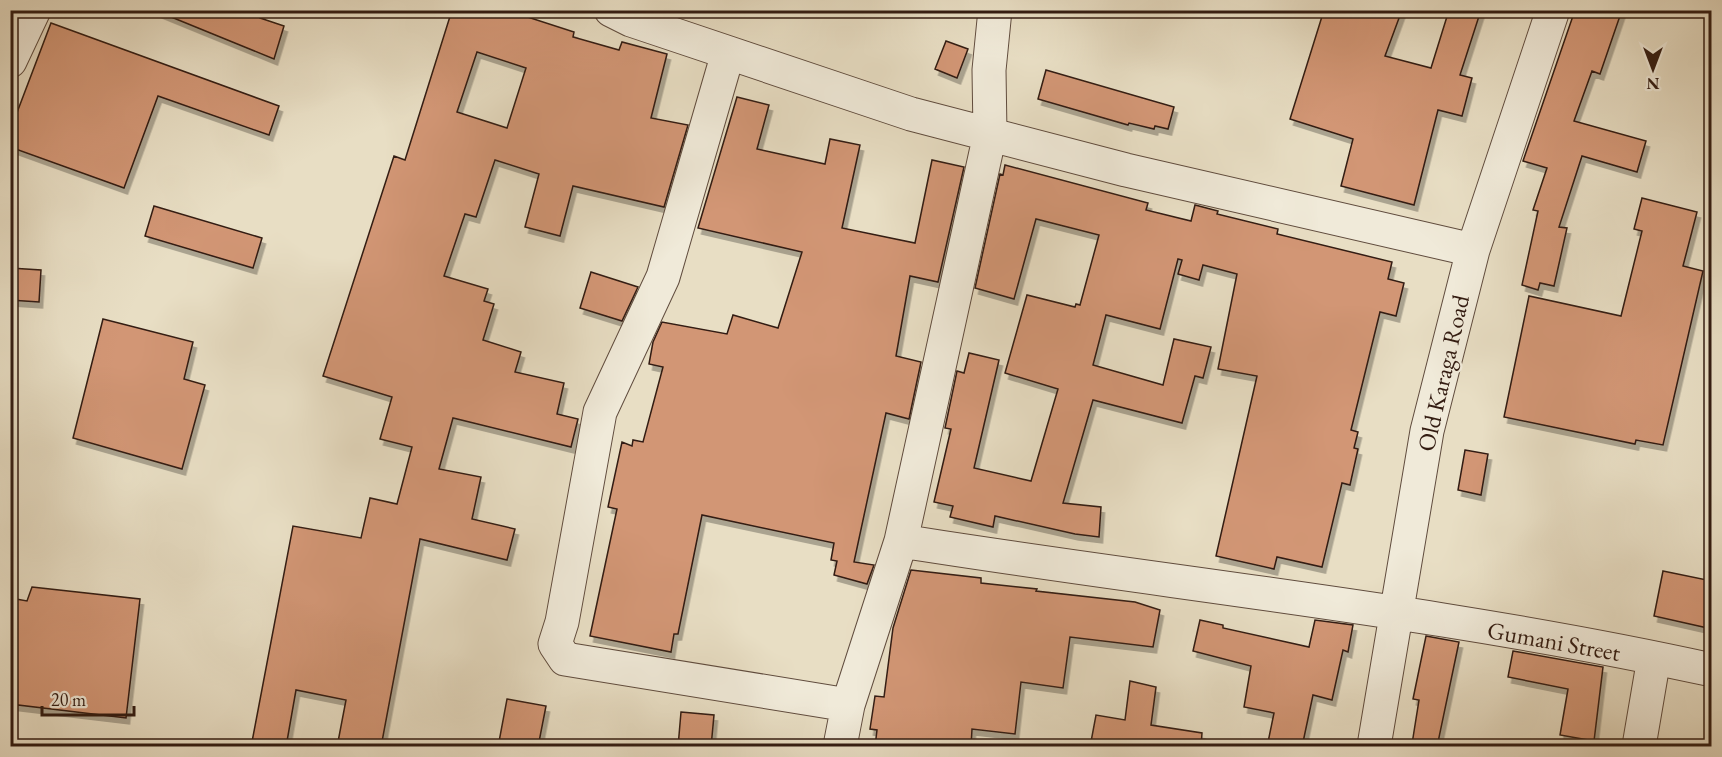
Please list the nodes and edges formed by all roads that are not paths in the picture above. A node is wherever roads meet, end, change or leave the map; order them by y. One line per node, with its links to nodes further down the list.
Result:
1 (34, 10): 5 (street)
2 (611, 10): 6 (street)
3 (995, 10): 7 (street)
4 (1553, 10): 8 (street, Old Karaga Road)
5 (13, 50)
6 (728, 53): 7 (street); 13 (street)
7 (990, 134): 8 (street); 9 (street)
8 (1473, 250): 10 (street, Old Karaga Road)
9 (901, 541): 10 (street, Gumani Street); 13 (street)
10 (1395, 613): 11 (street, Gumani Street); 15 (street, Old Karaga Road)
11 (1654, 658): 12 (street, Gumani Street); 16 (street)
12 (1712, 670)
13 (848, 705): 14 (street)
14 (840, 747)
15 (1374, 747)
16 (1639, 747)

